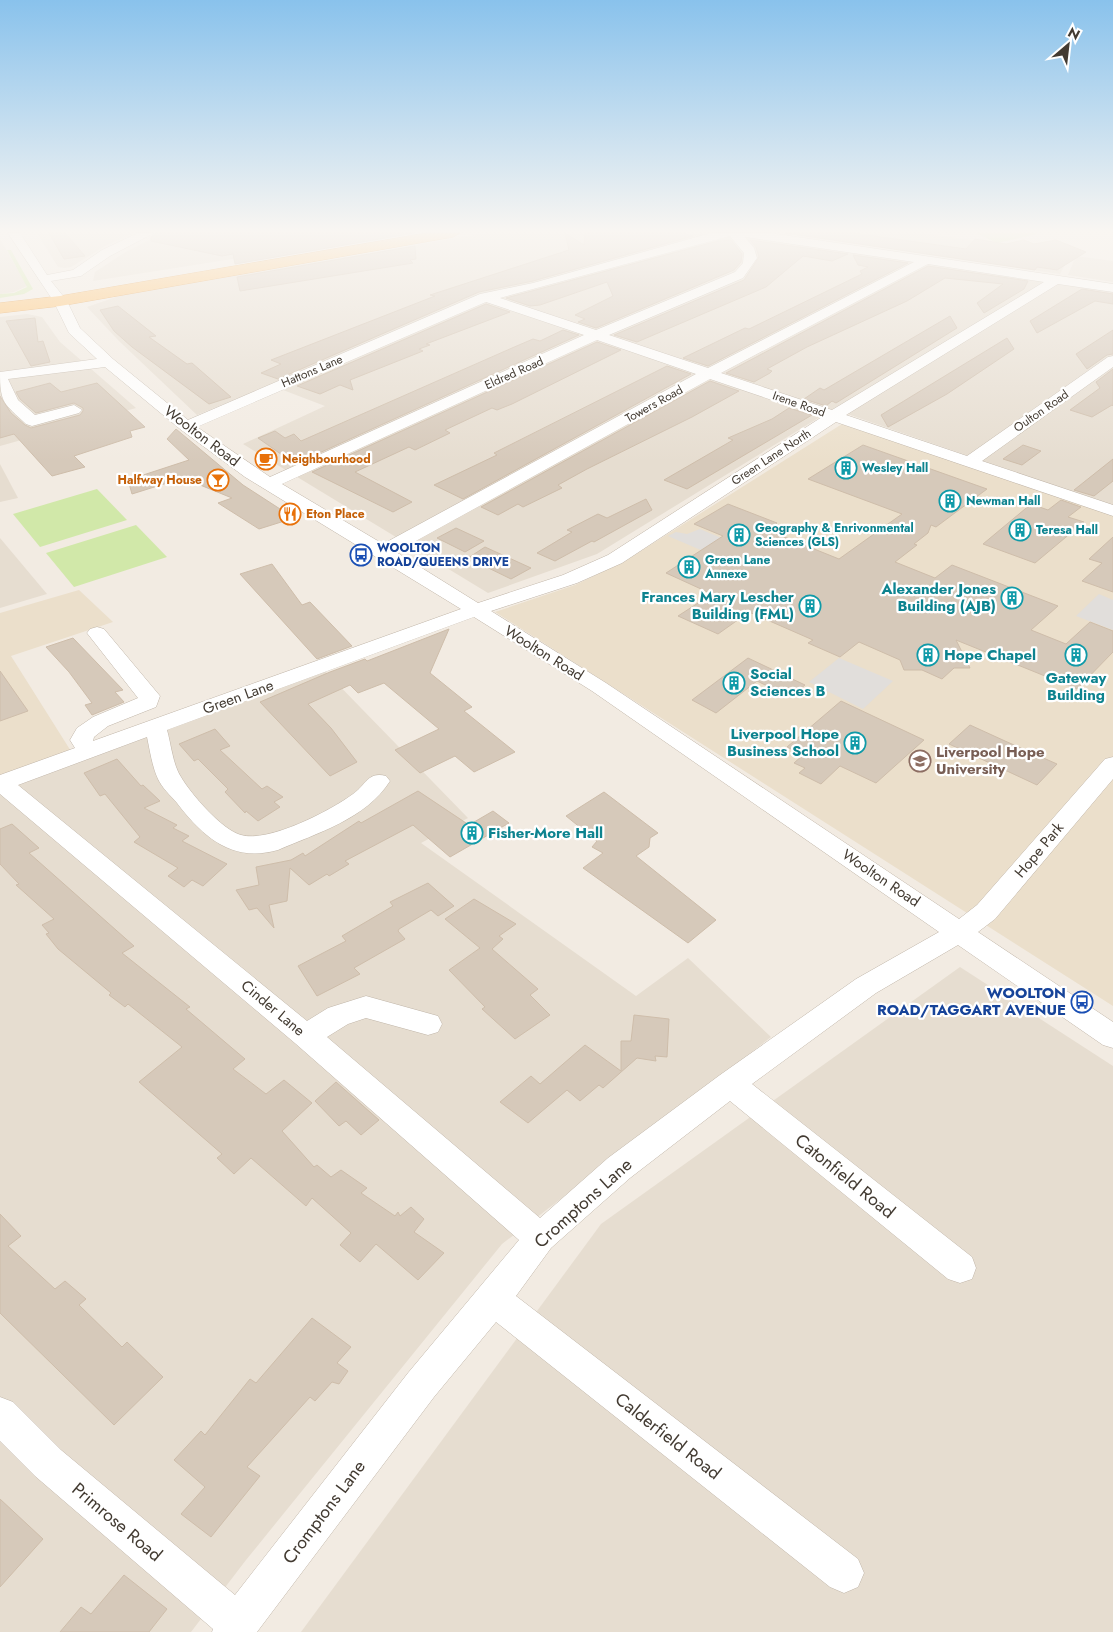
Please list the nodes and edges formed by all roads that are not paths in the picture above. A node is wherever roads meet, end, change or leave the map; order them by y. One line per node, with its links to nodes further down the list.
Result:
1 (64, 309): 9 (street, Woolton Road)
2 (457, 309): 14 (street, Hattons Lane)
3 (521, 309): 7 (street, Irene Road)
4 (658, 309): 7 (street, Eldred Road)
5 (832, 309): 10 (street, Towers Road)
6 (1008, 309): 13 (street, Green Lane North)
7 (597, 335): 10 (street, Irene Road); 16 (street, Eldred Road)
8 (1113, 360): 15 (street, Oulton Road)
9 (108, 362): 11 (street); 14 (street, Woolton Road)
10 (709, 373): 13 (street, Irene Road); 18 (street, Towers Road)
11 (0, 376): 12 (street)
12 (74, 410)
13 (834, 416): 15 (street, Irene Road); 19 (street, Green Lane North)
14 (186, 426): 16 (street, Woolton Road)
15 (969, 462): 17 (street, Irene Road)
16 (269, 484): 18 (street, Woolton Road)
17 (1111, 508)
18 (383, 552): 19 (street, Woolton Road)
19 (476, 610): 21 (street, Green Lane); 26 (street, Woolton Road)
20 (97, 633): 22 (street)
21 (155, 727): 22 (street, Green Lane); 24 (street)
22 (88, 751): 25 (street, Green Lane)
23 (1113, 764): 26 (street, Hope Park)
24 (378, 781)
25 (1, 783): 28 (street, Cinder Lane)
26 (960, 932): 29 (street, Woolton Road); 30 (street, Cromptons Lane)
27 (428, 1024): 28 (street)
28 (306, 1036): 31 (street, Cinder Lane)
29 (1113, 1037)
30 (730, 1084): 31 (street, Cromptons Lane); 32 (street, Catonfield Road)
31 (540, 1238): 33 (street, Cromptons Lane)
32 (960, 1268)
33 (493, 1299): 35 (street, Calderfield Road); 36 (street, Cromptons Lane)
34 (0, 1414): 36 (street, Primrose Road)
35 (844, 1572)
36 (235, 1628)

